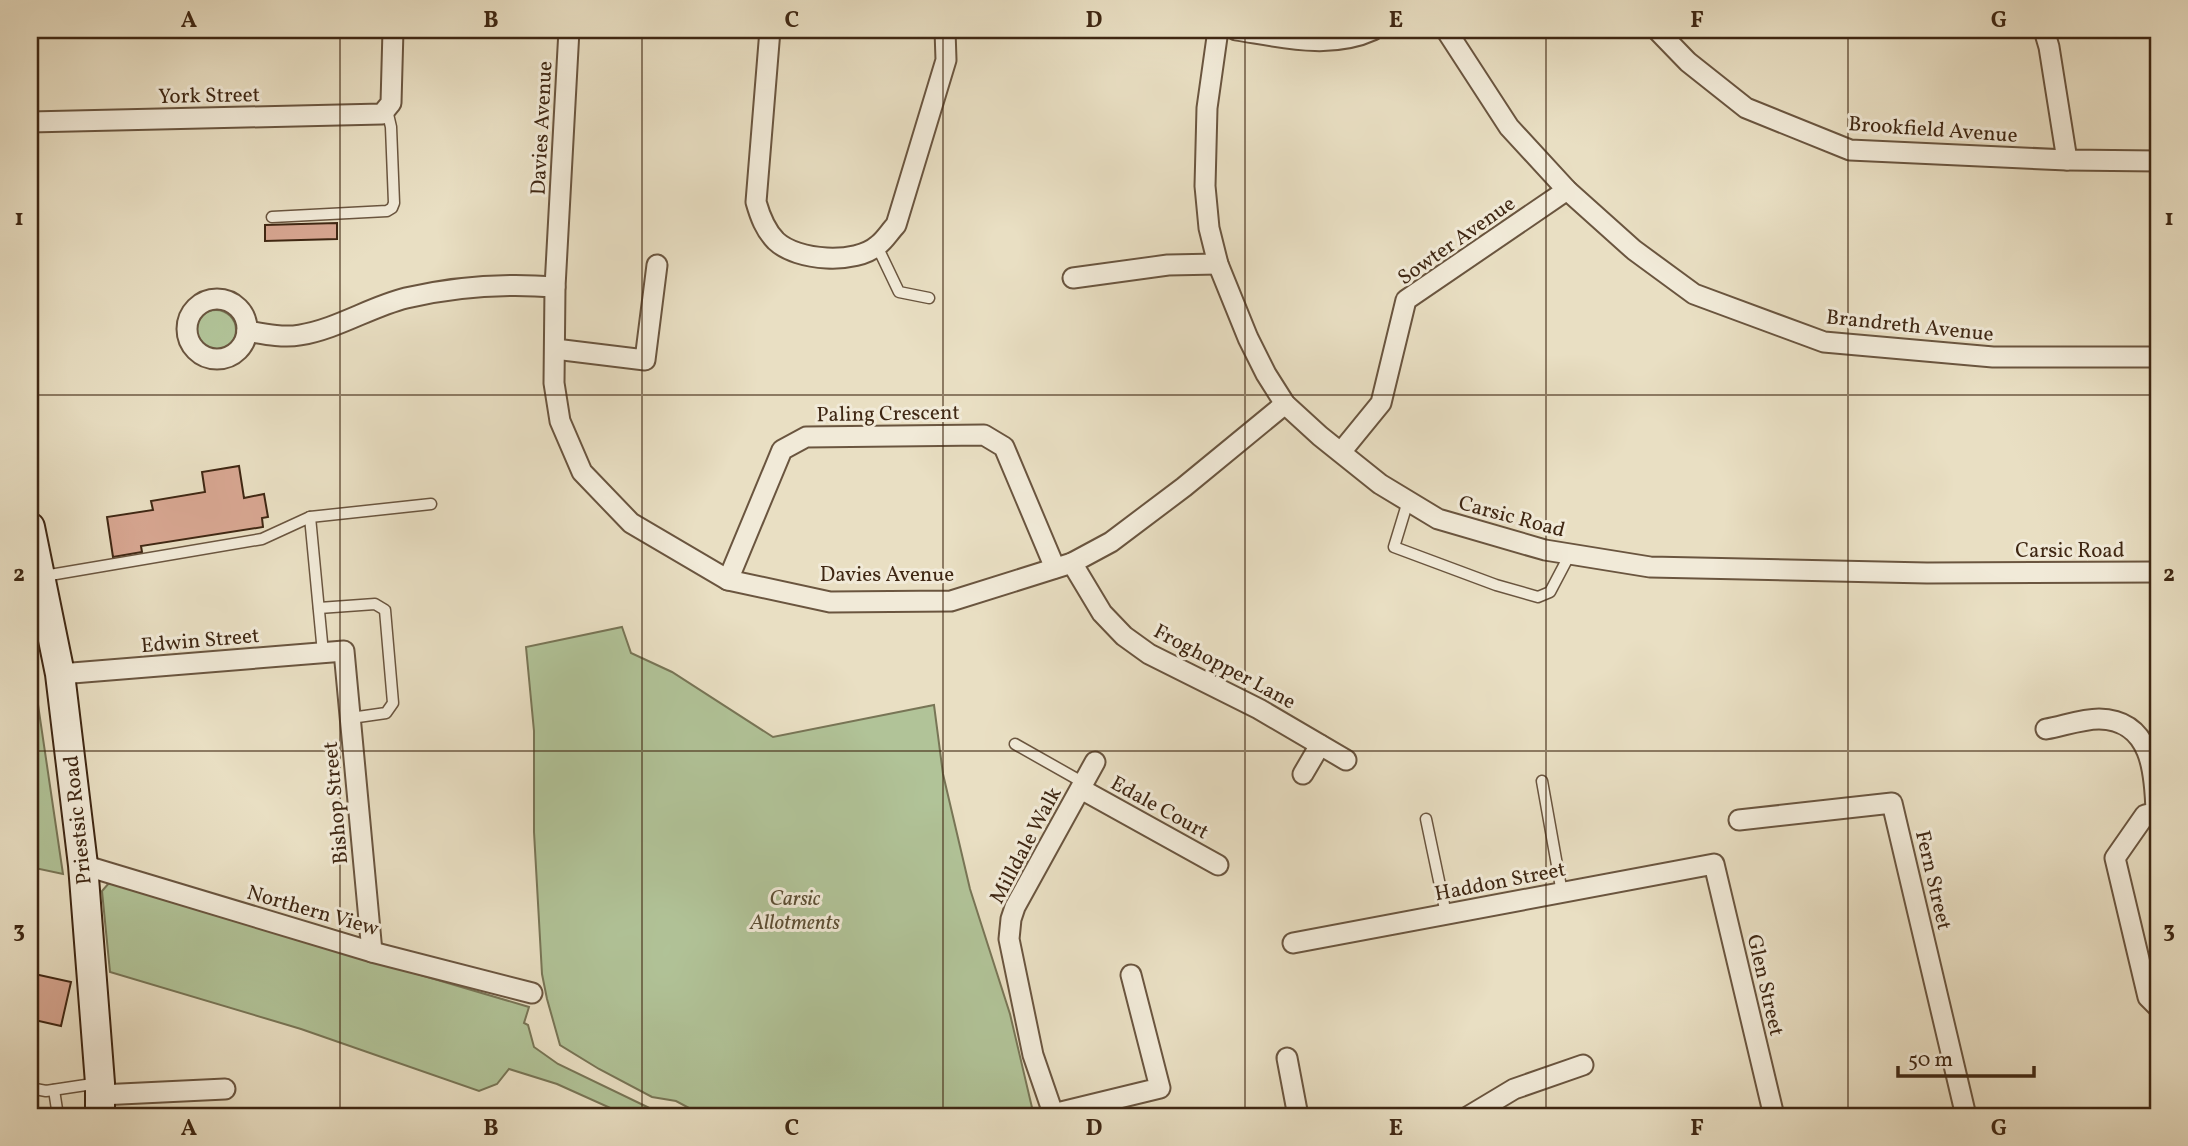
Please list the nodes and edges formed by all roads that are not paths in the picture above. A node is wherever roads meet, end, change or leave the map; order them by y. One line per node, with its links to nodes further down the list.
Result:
1 (393, 30): 11 (street)
2 (569, 30): 21 (street, Davies Avenue)
3 (770, 30): 17 (street)
4 (945, 30): 17 (street)
5 (1218, 30): 18 (street, Carsic Road)
6 (1236, 30): 7 (street)
7 (1373, 30)
8 (1446, 30): 15 (street, Brandreth Avenue)
9 (1657, 30): 13 (street, Brookfield Avenue)
10 (2044, 30): 13 (street)
11 (387, 110): 12 (street, York Street); 16 (lane)
12 (30, 122)
13 (2067, 160): 14 (street, Brookfield Avenue)
14 (2158, 161)
15 (1567, 190): 25 (street, Brandreth Avenue); 27 (street, Sowter Avenue)
16 (272, 217)
17 (877, 246): 22 (lane)
18 (1218, 264): 20 (street); 26 (street, Carsic Road)
19 (657, 265): 24 (street)
20 (1073, 278)
21 (555, 287): 23 (street); 24 (street, Davies Avenue)
22 (929, 298)
23 (247, 331)
24 (555, 349): 36 (street, Davies Avenue)
25 (2158, 358)
26 (1285, 404): 27 (street, Carsic Road); 33 (street, Davies Avenue)
27 (1341, 452): 28 (street, Carsic Road)
28 (1408, 501): 32 (street, Carsic Road); 32 (lane)
29 (431, 504): 30 (lane)
30 (310, 517): 35 (lane); 37 (lane)
31 (30, 527): 35 (main road, Priestsic Road)
32 (1570, 554): 34 (street, Carsic Road)
33 (1064, 565): 36 (street, Davies Avenue); 36 (street, Paling Crescent); 44 (street, Froghopper Lane)
34 (2158, 572)
35 (40, 576): 40 (main road, Priestsic Road)
36 (728, 580)
37 (319, 608): 39 (lane); 41 (lane)
38 (344, 651): 39 (street, Edwin Street); 41 (street, Bishop Street)
39 (323, 653): 40 (street, Edwin Street)
40 (60, 674): 54 (main road, Priestsic Road)
41 (351, 718): 59 (street, Bishop Street)
42 (2046, 729): 50 (street)
43 (1015, 744): 49 (lane)
44 (1320, 744): 45 (street, Froghopper Lane); 47 (street)
45 (1346, 760)
46 (1095, 762): 49 (street, Milldale Walk)
47 (1303, 774)
48 (1542, 780): 56 (lane)
49 (1082, 786): 55 (street, Edale Court); 69 (street, Milldale Walk)
50 (2157, 813): 62 (street)
51 (1426, 819): 57 (lane)
52 (1740, 820): 74 (street, Fern Street)
53 (1714, 864): 56 (street, Haddon Street); 73 (street, Glen Street)
54 (83, 865): 59 (street, Northern View); 68 (main road, Priestsic Road)
55 (1218, 865)
56 (1562, 892): 57 (street, Haddon Street)
57 (1446, 915): 58 (street, Haddon Street)
58 (1293, 943)
59 (372, 951): 61 (street, Northern View)
60 (1131, 975): 69 (street)
61 (532, 993)
62 (2158, 1007)
63 (1287, 1058): 71 (street)
64 (1583, 1065): 72 (street)
65 (30, 1088): 67 (lane)
66 (225, 1089): 68 (street)
67 (54, 1090): 68 (lane); 70 (lane)
68 (100, 1098)
69 (1053, 1115)
70 (58, 1116)
71 (1298, 1116)
72 (1469, 1116)
73 (1774, 1116)
74 (1966, 1116)

